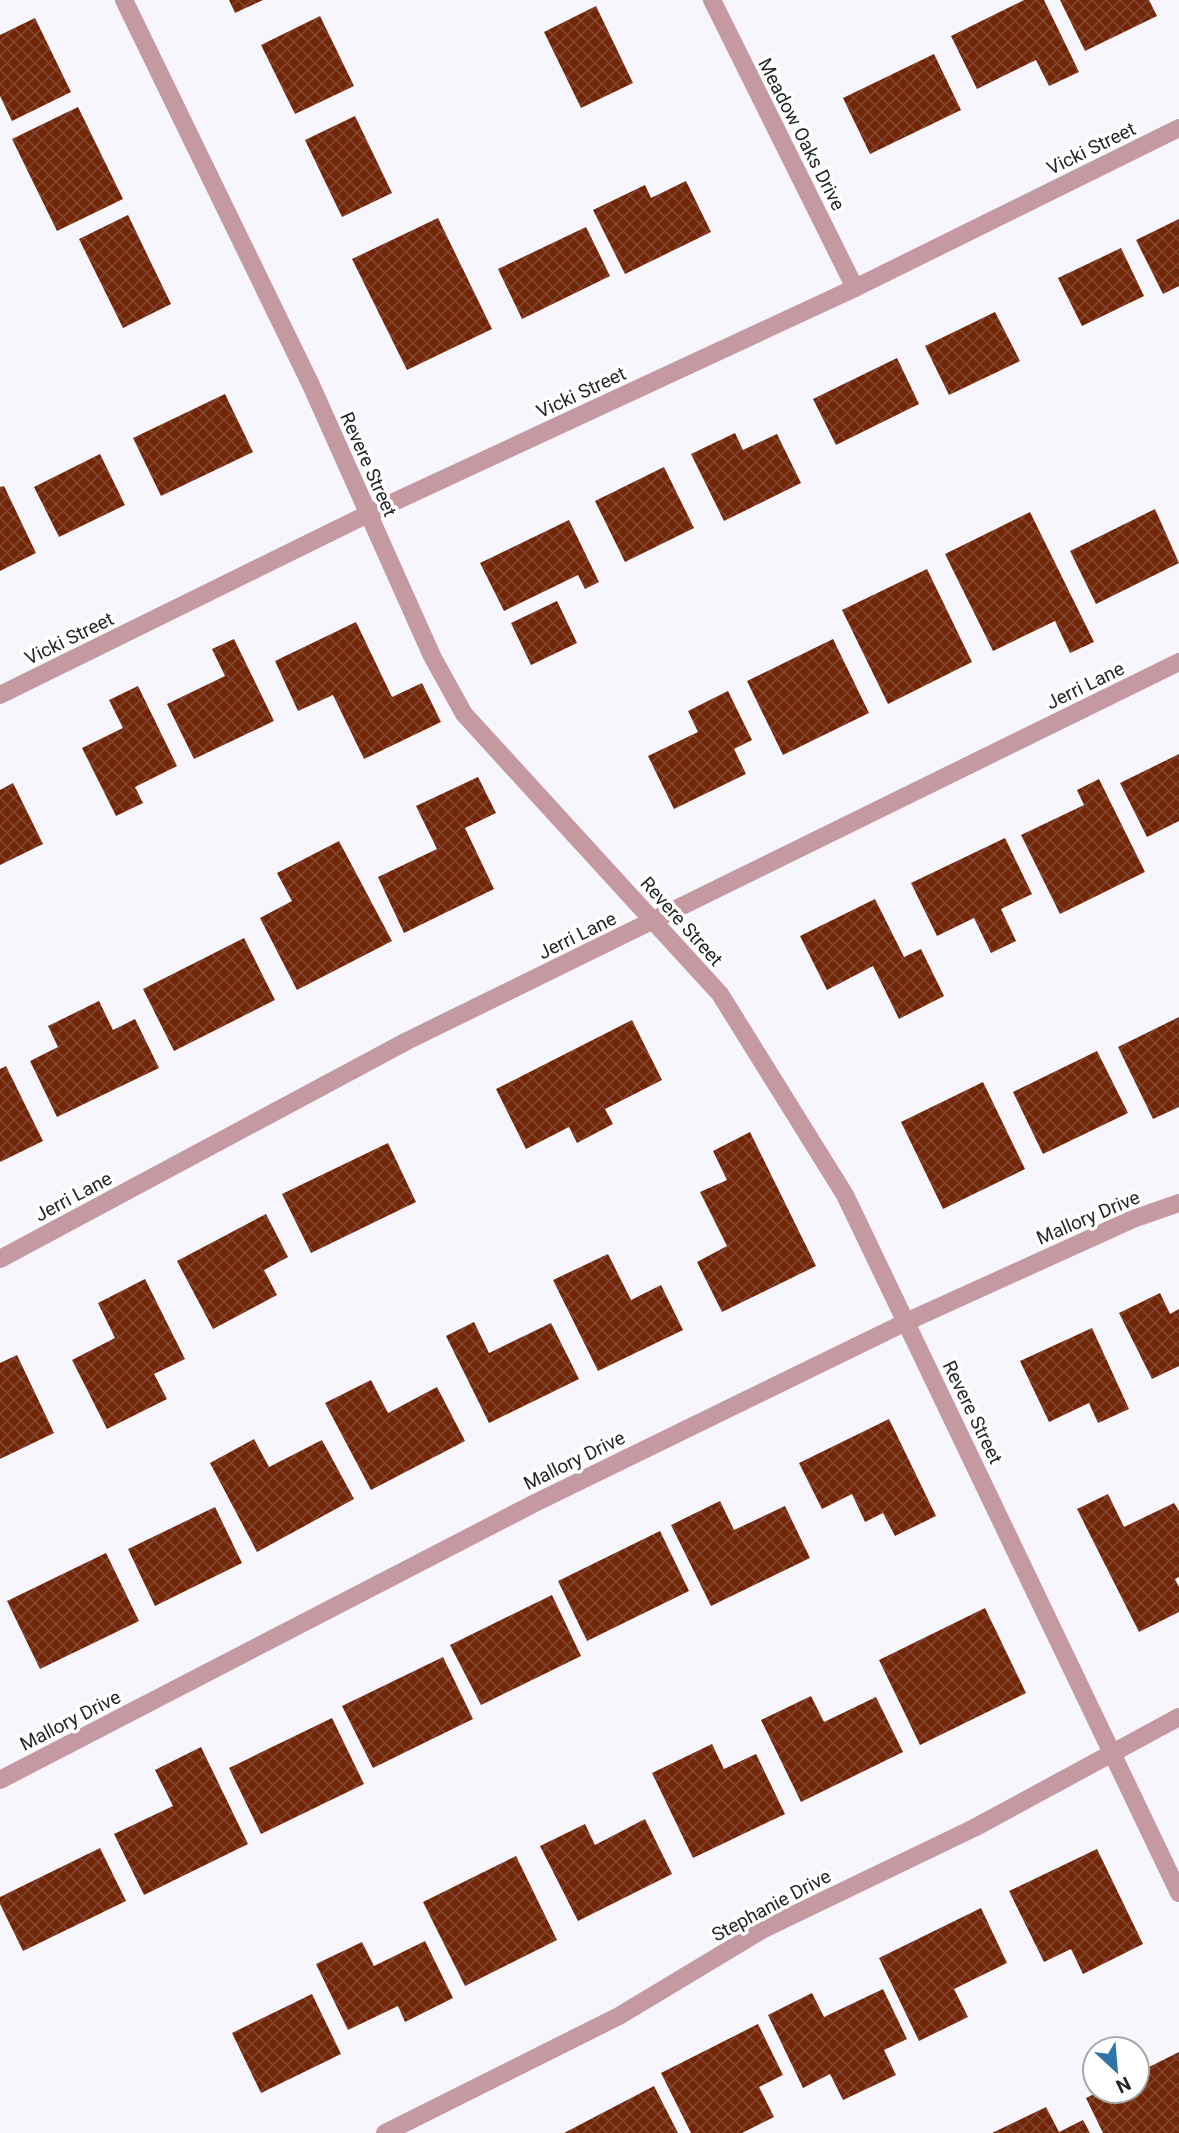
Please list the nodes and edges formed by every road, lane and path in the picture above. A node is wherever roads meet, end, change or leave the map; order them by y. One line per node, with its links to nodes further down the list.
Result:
1 (124, 0): 5 (street, Revere Street)
2 (712, 0): 4 (street, Meadow Oaks Drive)
3 (1179, 128): 4 (street, Vicki Street)
4 (855, 288): 5 (street, Vicki Street)
5 (368, 514): 7 (street, Vicki Street); 8 (street, Revere Street)
6 (1179, 662): 8 (street, Jerri Lane)
7 (0, 695)
8 (653, 921): 10 (street, Jerri Lane); 11 (street, Revere Street)
9 (1179, 1203): 11 (street, Mallory Drive)
10 (0, 1259)
11 (906, 1322): 13 (street, Revere Street); 14 (street, Mallory Drive)
12 (1179, 1717): 13 (street, Stephanie Drive)
13 (1113, 1753): 15 (street, Revere Street); 16 (street, Stephanie Drive)
14 (0, 1780)
15 (1179, 1893)
16 (385, 2133)

